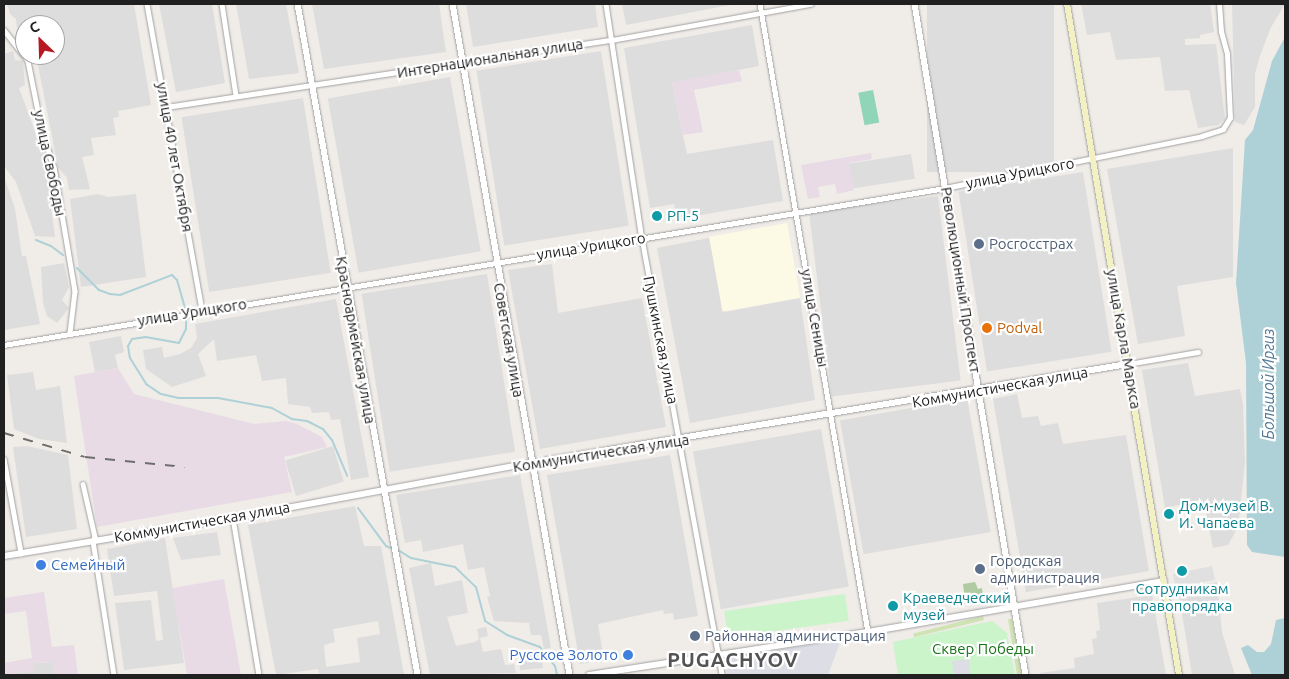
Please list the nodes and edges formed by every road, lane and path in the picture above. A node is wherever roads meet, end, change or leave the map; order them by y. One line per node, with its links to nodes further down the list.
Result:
1 (147, 4): 17 (street, улица 40 лет Октября)
2 (222, 4): 16 (street)
3 (298, 4): 15 (street, Красноармейская улица)
4 (453, 4): 14 (street, Советская улица)
5 (606, 4): 13 (street, Пушкинская улица)
6 (760, 4): 11 (street, улица Сеницы)
7 (811, 4): 11 (street, Интернациональная улица)
8 (915, 4): 19 (street, Революционный Проспект)
9 (1067, 4): 18 (main road, улица Карла Маркса)
10 (1219, 4): 18 (street, улица Урицкого)
11 (762, 13): 13 (street, Интернациональная улица); 20 (street, улица Сеницы)
12 (4, 30): 25 (street, улица Свободы)
13 (612, 40): 14 (street, Интернациональная улица); 21 (street, Пушкинская улица)
14 (463, 63): 15 (street, Интернациональная улица); 22 (street, Советская улица)
15 (312, 84): 16 (street, Интернациональная улица); 23 (street, Красноармейская улица)
16 (236, 95): 17 (street, Интернациональная улица)
17 (167, 108): 24 (street, улица 40 лет Октября)
18 (1093, 159): 19 (street, улица Урицкого); 28 (main road, улица Карла Маркса)
19 (945, 188): 20 (street, улица Урицкого); 29 (street, Революционный Проспект)
20 (797, 211): 21 (street, улица Урицкого); 30 (street, улица Сеницы)
21 (642, 238): 22 (street, улица Урицкого); 31 (street, Пушкинская улица)
22 (496, 261): 23 (street, улица Урицкого); 33 (street, Советская улица)
23 (347, 287): 24 (street, улица Урицкого); 35 (street, Красноармейская улица)
24 (202, 311): 25 (street, улица Урицкого)
25 (70, 334): 26 (street, улица Урицкого)
26 (4, 345)
27 (1198, 352): 28 (street, Коммунистическая улица)
28 (1128, 364): 29 (street, Коммунистическая улица); 40 (main road, улица Карла Маркса)
29 (979, 390): 30 (street, Коммунистическая улица); 41 (street, Революционный Проспект)
30 (831, 416): 31 (street, Коммунистическая улица); 42 (street, улица Сеницы)
31 (680, 440): 33 (street, Коммунистическая улица); 43 (street, Пушкинская улица)
32 (4, 459): 38 (street)
33 (530, 463): 35 (street, Коммунистическая улица); 47 (street, Советская улица)
34 (83, 484): 37 (street)
35 (383, 489): 36 (street, Коммунистическая улица); 46 (street, Красноармейская улица)
36 (232, 518): 37 (street, Коммунистическая улица); 45 (street)
37 (93, 541): 38 (street, Коммунистическая улица); 44 (street)
38 (21, 553): 39 (street, Коммунистическая улица)
39 (4, 556)
40 (1164, 581): 41 (street); 51 (main road, улица Карла Маркса)
41 (1014, 605): 42 (street); 50 (street, Революционный Проспект)
42 (868, 632): 43 (street)
43 (718, 654): 48 (street); 49 (street, Пушкинская улица)
44 (114, 675)
45 (258, 675)
46 (418, 675)
47 (570, 675)
48 (589, 675)
49 (722, 675)
50 (1026, 675)
51 (1179, 675)

